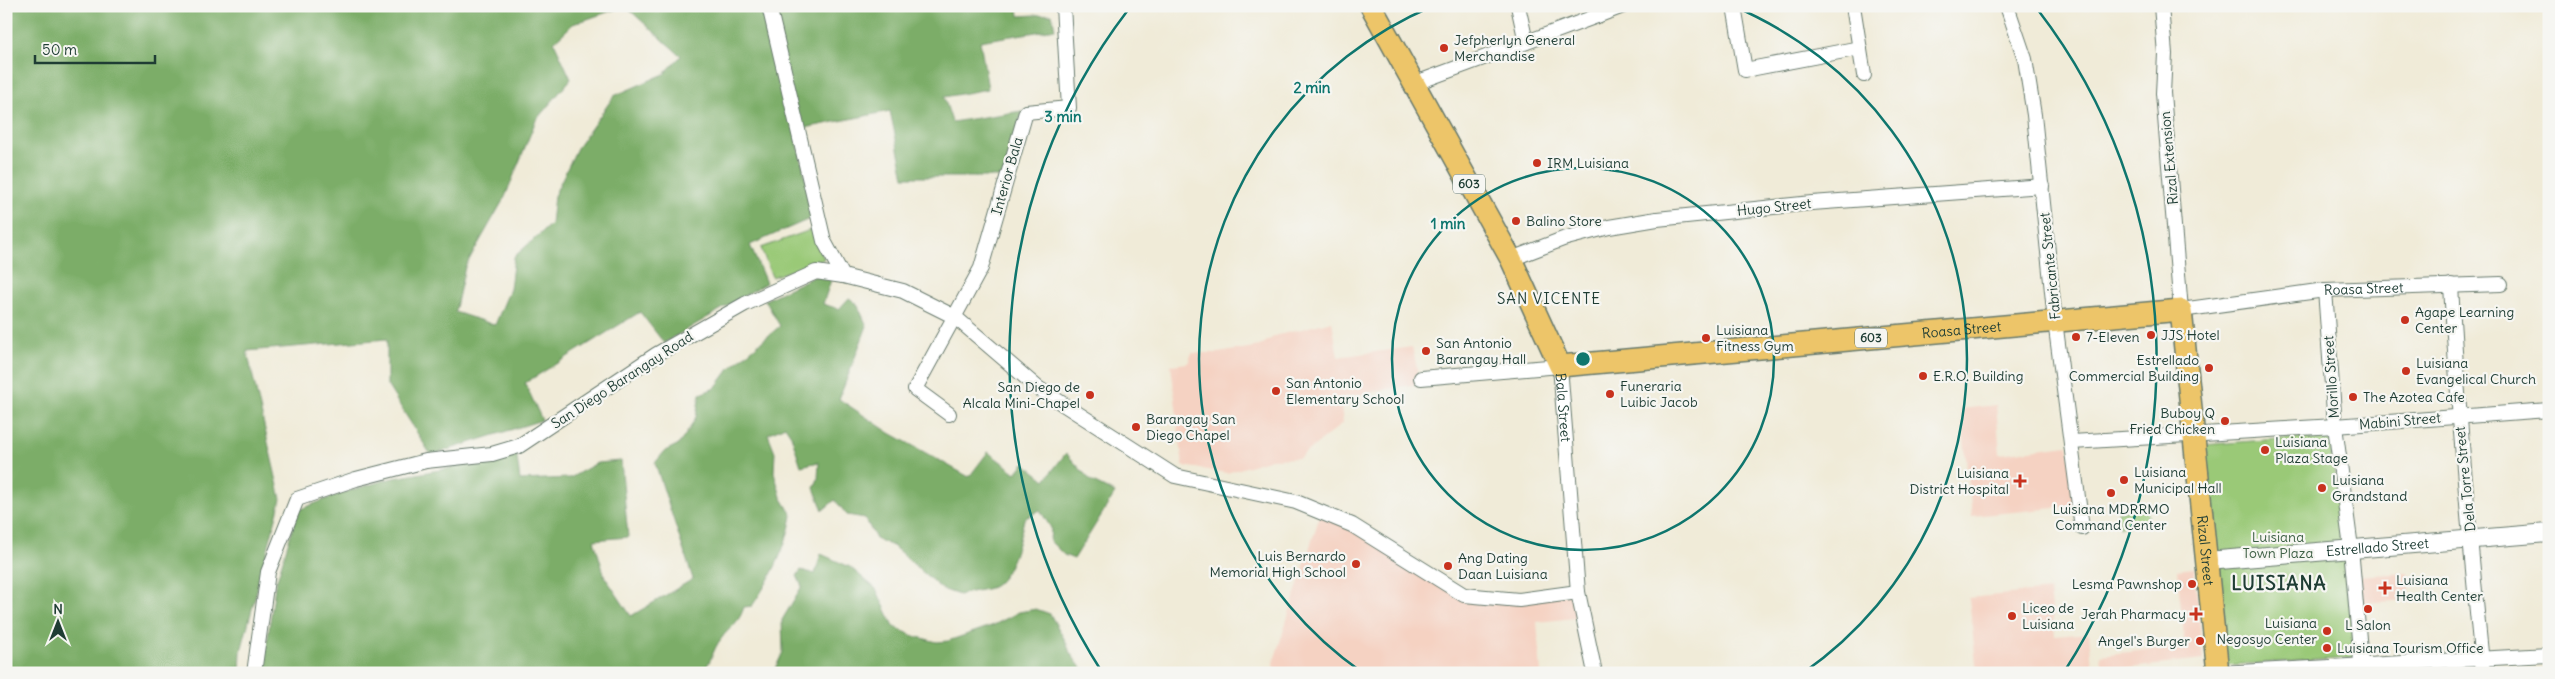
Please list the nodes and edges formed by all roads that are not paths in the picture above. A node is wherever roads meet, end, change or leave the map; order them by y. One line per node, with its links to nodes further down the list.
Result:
1 (769, 6): 17 (street)
2 (1063, 6): 22 (street, Interior Bala)
3 (1371, 6): 14 (main road, Bala Street / 603)
4 (1518, 6): 11 (street)
5 (1623, 6): 10 (street)
6 (1734, 6): 12 (street)
7 (1853, 6): 12 (street)
8 (2008, 6): 15 (street, Fabricante Street)
9 (2161, 6): 21 (street, Rizal Extension)
10 (1597, 11): 11 (street)
11 (1526, 42): 14 (street)
12 (1860, 48): 13 (street)
13 (1864, 76)
14 (1413, 84): 16 (main road, Bala Street / 603)
15 (2042, 186): 16 (street, Hugo Street); 23 (street, Fabricante Street)
16 (1511, 259): 24 (main road, Bala Street / 603)
17 (843, 276): 22 (street, San Diego Barangay Road); 41 (street, San Diego Barangay Road)
18 (2501, 284): 19 (street, Roasa Street)
19 (2451, 285): 20 (street, Roasa Street); 28 (street, Dela Torre Street)
20 (2325, 290): 21 (street, Roasa Street); 29 (street, Morillo Street)
21 (2181, 310): 23 (main road, Roasa Street / 603); 30 (main road, Rizal Street)
22 (955, 317): 27 (street); 37 (street, San Diego Barangay Road)
23 (2055, 321): 24 (main road, Roasa Street / 603); 31 (street, Fabricante Street)
24 (1560, 366): 25 (street, Roasa Street); 37 (street, Bala Street)
25 (1421, 378)
26 (2549, 410): 28 (street, Mabini Street)
27 (949, 414)
28 (2458, 416): 29 (street, Mabini Street); 34 (street, Dela Torre Street)
29 (2335, 426): 30 (street, Mabini Street); 35 (street, Morillo Street)
30 (2192, 434): 31 (street, Mabini Street); 36 (main road, Rizal Street)
31 (2072, 442): 32 (street, Fabricante Street)
32 (2082, 528)
33 (2549, 532): 34 (street, Estrellado Street)
34 (2472, 537): 35 (street, Estrellado Street); 39 (street, Dela Torre Street)
35 (2351, 548): 36 (street, Estrellado Street); 40 (street, Morillo Street)
36 (2207, 561): 43 (main road, Rizal Street)
37 (1578, 592): 42 (street, Bala Street)
38 (2549, 655): 39 (street)
39 (2482, 666): 40 (street)
40 (2362, 668): 43 (street)
41 (254, 673)
42 (1594, 673)
43 (2219, 673)

